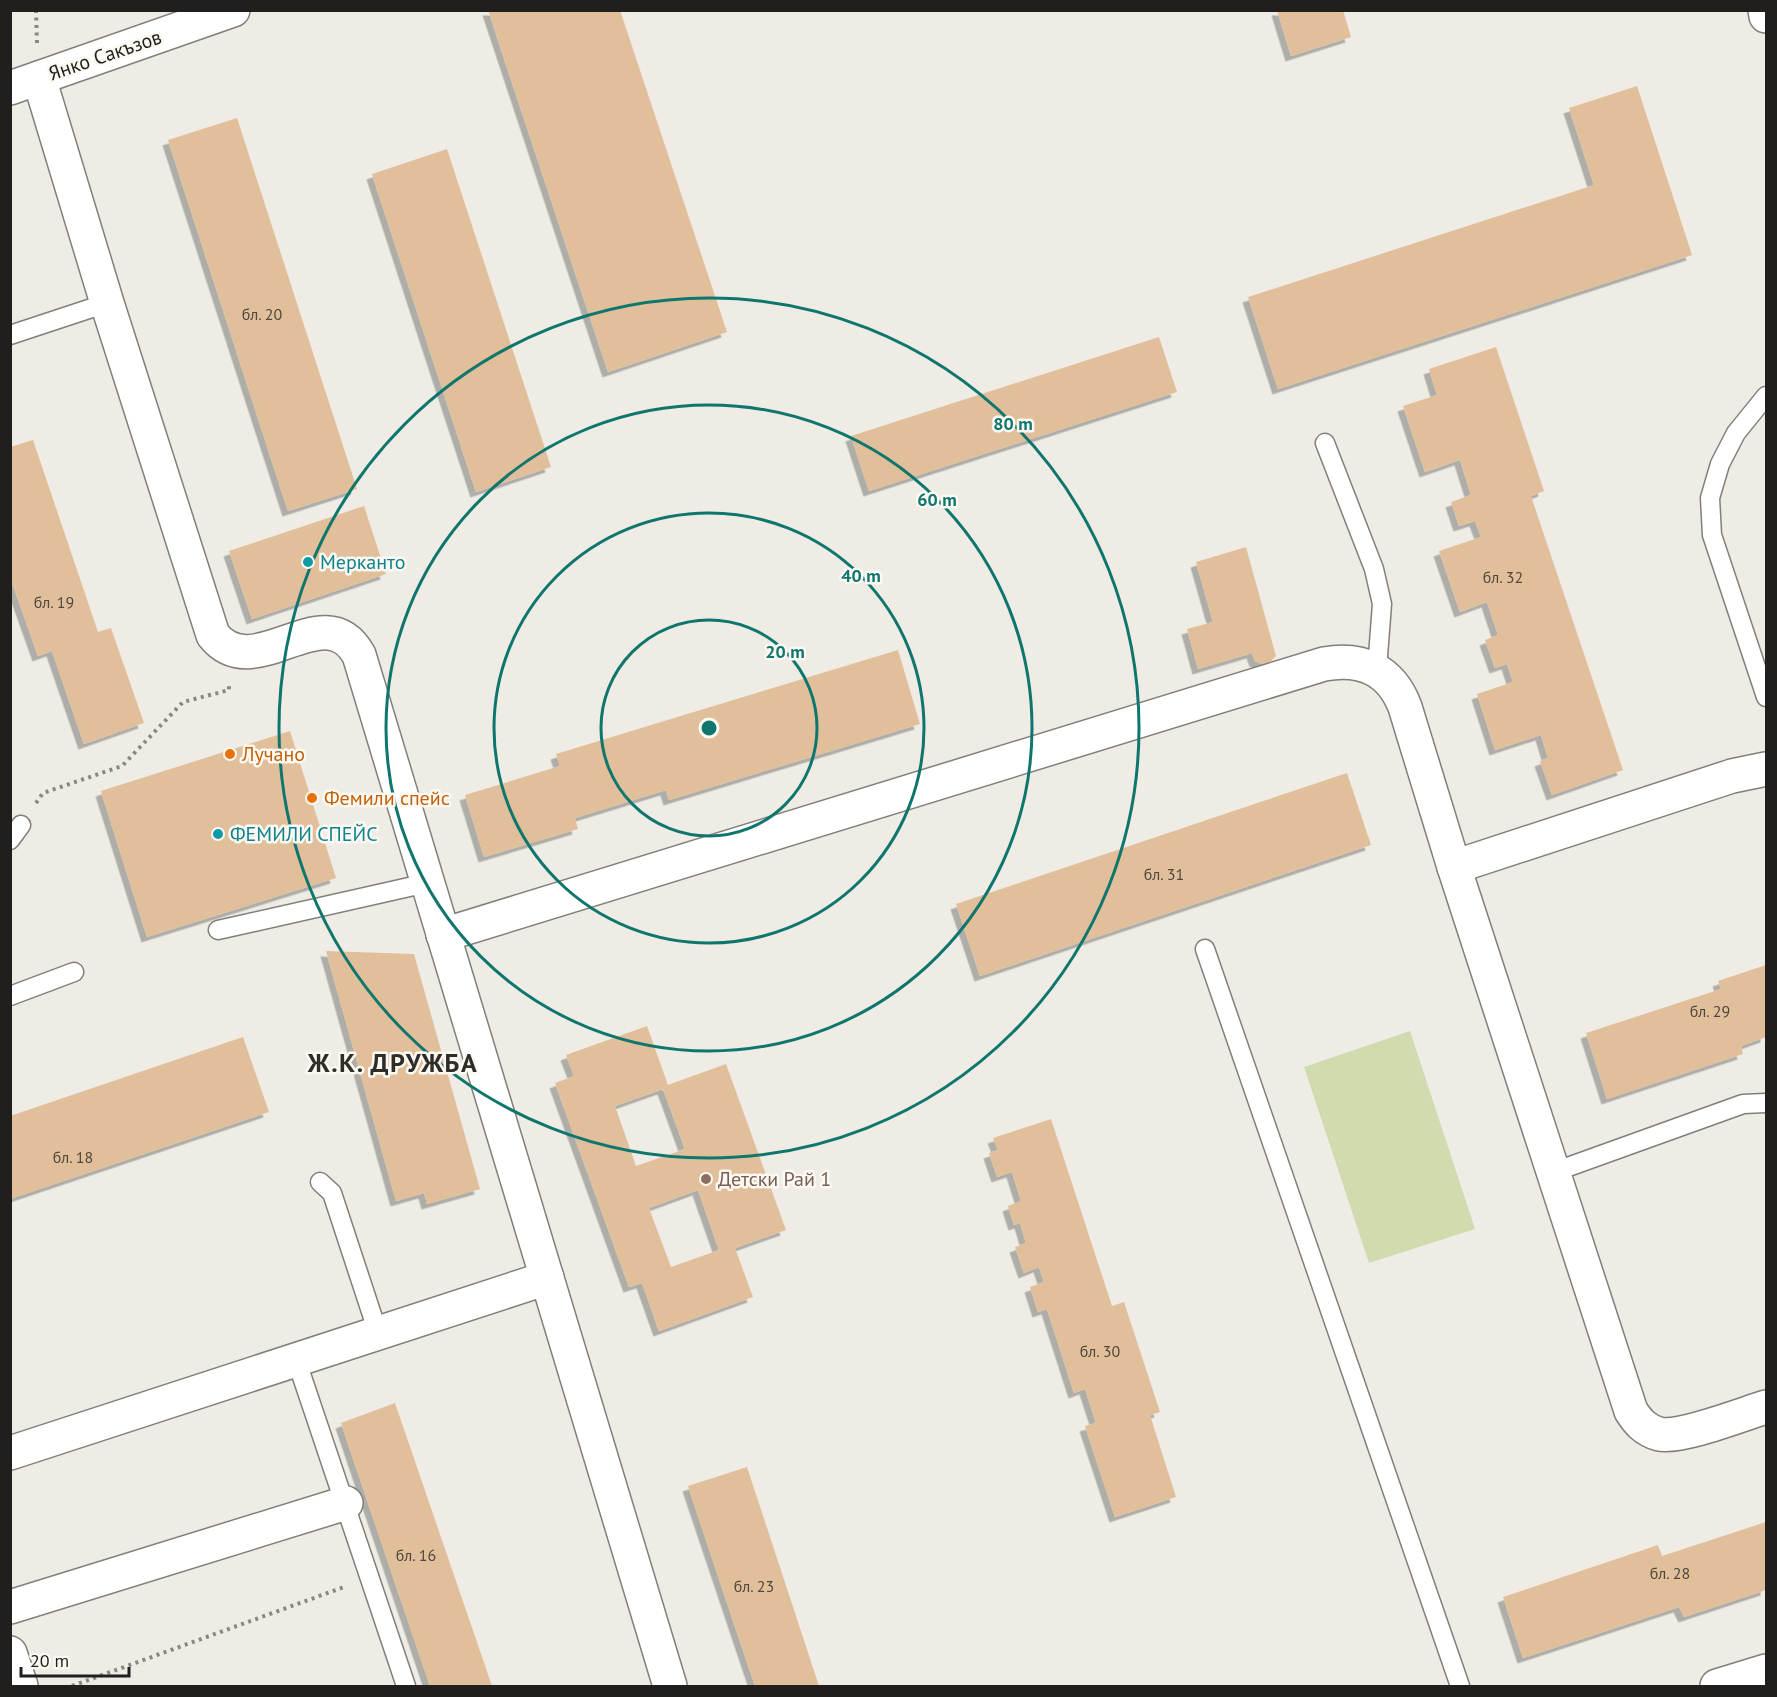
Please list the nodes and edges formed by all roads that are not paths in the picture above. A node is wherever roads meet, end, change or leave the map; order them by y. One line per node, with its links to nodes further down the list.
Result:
1 (233, 10): 4 (street, Янко Сакъзов)
2 (1765, 10): 3 (street)
3 (1767, 16)
4 (25, 83): 5 (street)
5 (107, 303): 6 (lane); 15 (street)
6 (10, 335)
7 (1767, 396): 10 (lane)
8 (1325, 443): 9 (lane)
9 (1377, 669): 14 (street); 17 (street)
10 (1767, 697)
11 (1767, 769): 14 (street)
12 (21, 825): 13 (lane)
13 (10, 840)
14 (1454, 867): 22 (street)
15 (427, 884): 16 (lane); 17 (street)
16 (218, 930)
17 (443, 936): 24 (street)
18 (1205, 950): 36 (lane)
19 (74, 972): 20 (lane)
20 (10, 996)
21 (1767, 1103): 22 (lane)
22 (1554, 1172): 27 (street)
23 (320, 1182): 25 (lane)
24 (547, 1278): 25 (street); 35 (street)
25 (378, 1333): 26 (street)
26 (296, 1359): 28 (street); 29 (lane)
27 (1767, 1407)
28 (10, 1453)
29 (346, 1503): 30 (street); 34 (lane)
30 (10, 1607)
31 (10, 1653): 33 (street)
32 (1767, 1671): 37 (street)
33 (21, 1686)
34 (405, 1686)
35 (670, 1686)
36 (1460, 1686)
37 (1717, 1686)

